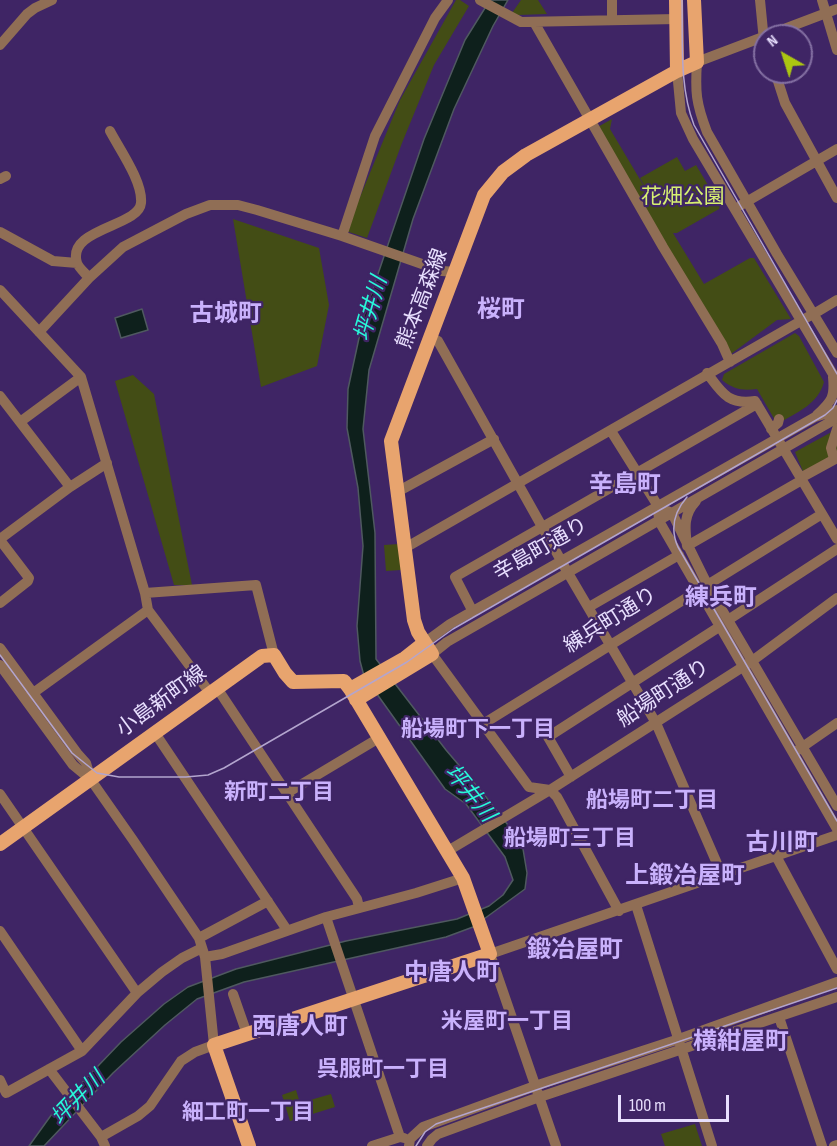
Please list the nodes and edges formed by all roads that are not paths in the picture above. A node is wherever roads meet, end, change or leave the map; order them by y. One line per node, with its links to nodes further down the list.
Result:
1 (52, 0): 17 (street)
2 (448, 0): 30 (street)
3 (480, 0): 13 (street)
4 (612, 0): 12 (street)
5 (676, 0): 11 (main road)
6 (694, 0): 19 (main road)
7 (760, 0): 14 (street)
8 (822, 0): 10 (street)
9 (837, 9): 10 (street)
10 (825, 13): 15 (street); 18 (street)
11 (677, 19): 12 (street); 20 (main road)
12 (612, 20): 13 (street)
13 (534, 22): 22 (street)
14 (762, 24)
15 (800, 24)
16 (753, 44): 19 (street)
17 (0, 45)
18 (837, 50)
19 (697, 62): 20 (main road, 熊本高森線); 27 (street)
20 (676, 71): 22 (main road, 熊本高森線); 28 (street)
21 (779, 84): 25 (street)
22 (590, 121): 32 (main road, 熊本高森線); 41 (street)
23 (110, 131): 31 (street)
24 (837, 149): 25 (street)
25 (816, 161): 26 (street); 27 (street)
26 (837, 198)
27 (747, 201): 28 (street); 36 (street)
28 (735, 208): 37 (street)
29 (0, 232): 31 (street)
30 (342, 236): 32 (street); 33 (street)
31 (77, 263): 33 (street)
32 (456, 273): 39 (main road, 熊本高森線)
33 (89, 278): 38 (street)
34 (0, 290): 38 (street)
35 (837, 300): 36 (street)
36 (815, 313): 37 (street); 40 (street)
37 (801, 321): 41 (street); 44 (street)
38 (39, 332): 43 (street)
39 (430, 337): 55 (street); 63 (main road, 熊本高森線)
40 (837, 353)
41 (730, 362): 42 (street)
42 (707, 373): 46 (street); 53 (street)
43 (81, 377): 51 (street); 58 (street)
44 (835, 379): 48 (street)
45 (0, 396): 51 (street)
46 (756, 403): 54 (street); 59 (street)
47 (837, 410): 48 (street, 辛島町通り)
48 (815, 417): 54 (street, 辛島町通り)
49 (837, 418): 56 (street, 辛島町通り)
50 (779, 419): 54 (street)
51 (21, 422): 62 (street)
52 (837, 429): 57 (street)
53 (611, 430): 59 (street); 61 (street)
54 (773, 434): 56 (street); 65 (street, 辛島町通り)
55 (494, 440): 61 (street); 63 (street)
56 (784, 448): 60 (street); 64 (street, 辛島町通り)
57 (836, 458): 60 (street)
58 (107, 463): 62 (street); 80 (street)
59 (637, 472): 65 (street); 69 (street)
60 (803, 478): 67 (street); 72 (street)
61 (519, 483): 69 (street); 73 (street)
62 (70, 487): 70 (street)
63 (397, 492): 73 (main road, 熊本高森線)
64 (703, 494): 66 (street, 辛島町通り); 72 (street)
65 (658, 506): 66 (street); 68 (street); 76 (street, 辛島町通り)
66 (672, 513): 68 (street, 辛島町通り); 72 (street)
67 (822, 514): 71 (street); 78 (street, 練兵町通り)
68 (659, 521): 75 (street); 77 (street, 辛島町通り)
69 (543, 526): 76 (street); 85 (street)
70 (0, 539): 82 (street)
71 (837, 540)
72 (687, 546): 78 (street)
73 (405, 548): 90 (main road, 熊本高森線)
74 (837, 549): 86 (street)
75 (679, 555): 79 (street); 83 (street)
76 (561, 560): 77 (street); 85 (street, 辛島町通り)
77 (568, 573): 83 (street); 90 (street, 辛島町通り)
78 (708, 585): 79 (street, 練兵町通り); 86 (street)
79 (698, 591): 87 (street); 88 (street, 練兵町通り)
80 (145, 593): 84 (street); 91 (street)
81 (837, 598): 92 (street, 船場町通り)
82 (0, 603)
83 (589, 607): 88 (street)
84 (148, 610): 95 (street); 97 (street)
85 (473, 612): 90 (street, 辛島町通り)
86 (728, 620): 92 (street)
87 (719, 627): 92 (street); 94 (street)
88 (610, 644): 94 (street); 100 (street, 練兵町通り)
89 (0, 648): 97 (street)
90 (428, 648): 96 (main road); 100 (street)
91 (274, 655): 95 (main road, 小島新町線); 96 (main road)
92 (747, 664): 98 (street, 船場町通り); 103 (street)
93 (0, 665): 97 (street)
94 (633, 682): 98 (street); 104 (street)
95 (214, 691): 101 (main road, 小島新町線); 107 (street)
96 (353, 694): 102 (main road)
97 (29, 696): 105 (street)
98 (656, 723): 104 (street, 船場町通り); 116 (street)
99 (837, 723): 103 (street)
100 (483, 724): 106 (street)
101 (155, 733): 105 (main road, 小島新町線); 118 (street)
102 (379, 738): 107 (street); 114 (main road)
103 (798, 750): 109 (street); 111 (street)
104 (571, 777): 106 (street, 船場町通り)
105 (91, 780): 110 (main road, 小島新町線); 125 (street)
106 (550, 790): 114 (street, 船場町通り); 121 (street)
107 (287, 793): 120 (street)
108 (0, 794): 110 (street)
109 (837, 806)
110 (23, 827): 113 (main road, 小島新町線); 129 (street)
111 (837, 829)
112 (837, 835): 115 (street)
113 (0, 844)
114 (446, 852): 117 (main road)
115 (776, 856): 116 (street); 127 (street)
116 (722, 875): 119 (street)
117 (463, 878): 120 (street); 126 (main road)
118 (268, 901): 123 (street); 125 (street)
119 (636, 905): 121 (street); 136 (street)
120 (359, 907): 122 (street)
121 (619, 911): 126 (street)
122 (326, 917): 123 (street); 132 (street)
123 (287, 930): 125 (street)
124 (0, 931): 137 (street)
125 (202, 948): 129 (street); 135 (street)
126 (490, 954): 132 (main road); 140 (street)
127 (837, 969)
128 (837, 982): 136 (street)
129 (138, 993): 137 (street)
130 (233, 994): 134 (street)
131 (837, 997): 133 (street)
132 (353, 999): 134 (main road); 143 (street)
133 (779, 1017): 136 (street); 150 (street)
134 (247, 1034): 135 (main road)
135 (214, 1045): 144 (street); 145 (main road)
136 (681, 1045): 140 (street); 142 (street); 149 (street)
137 (82, 1051): 138 (street)
138 (49, 1069): 141 (street); 144 (street)
139 (0, 1080): 141 (street)
140 (535, 1086): 142 (street); 143 (street)
141 (3, 1095)
142 (540, 1097): 147 (street); 148 (street)
143 (406, 1141): 146 (street)
144 (103, 1142)
145 (249, 1146)
146 (372, 1146)
147 (427, 1146)
148 (556, 1146)
149 (712, 1146)
150 (822, 1146)

